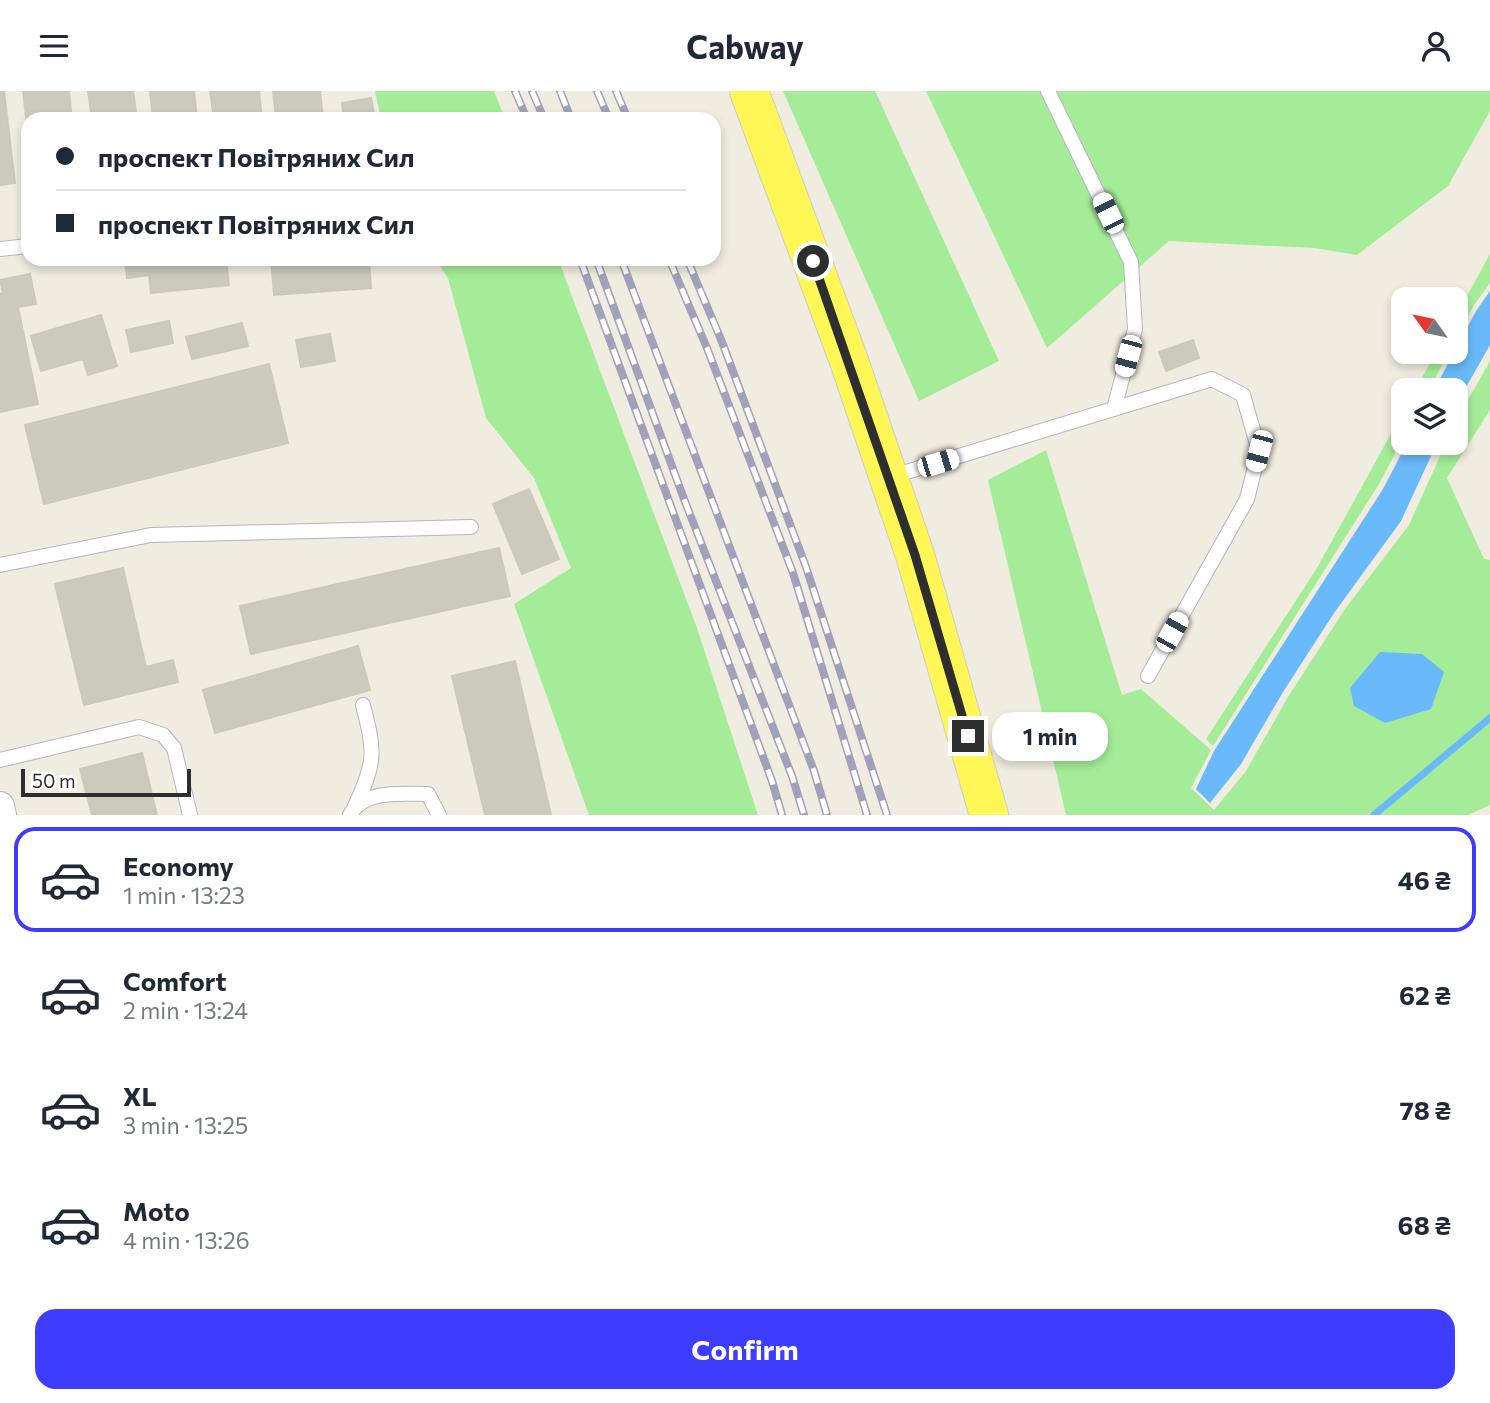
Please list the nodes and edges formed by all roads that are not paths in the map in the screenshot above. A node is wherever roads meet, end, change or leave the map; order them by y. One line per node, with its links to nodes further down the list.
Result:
1 (749, 91): 6 (main road)
2 (1048, 91): 5 (lane)
3 (21, 247): 4 (lane)
4 (0, 249)
5 (1114, 409): 6 (lane); 9 (lane)
6 (889, 478): 17 (main road)
7 (471, 527): 8 (lane)
8 (0, 565)
9 (1148, 676)
10 (363, 705): 13 (lane)
11 (0, 760): 15 (lane)
12 (0, 806): 14 (street)
13 (353, 811): 16 (lane)
14 (2, 815)
15 (190, 815)
16 (439, 815)
17 (989, 815)

